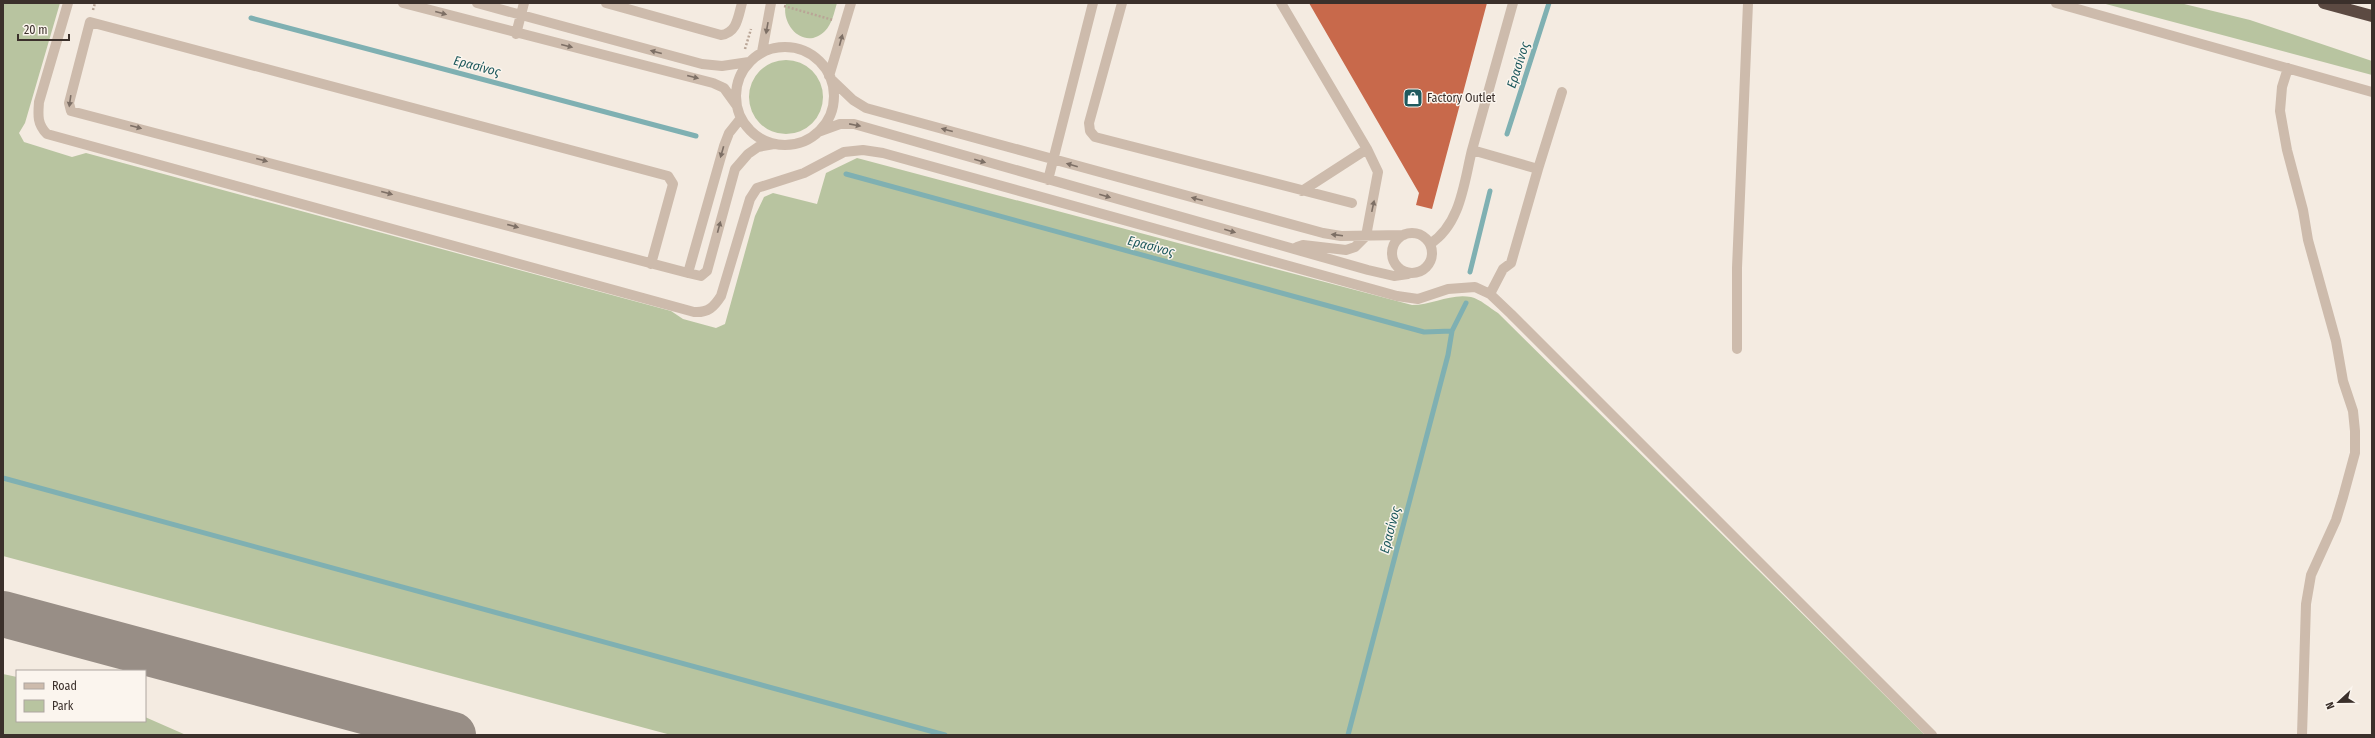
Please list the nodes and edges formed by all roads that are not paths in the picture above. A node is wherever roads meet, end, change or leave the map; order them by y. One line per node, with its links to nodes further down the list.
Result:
1 (68, 3): 43 (street)
2 (403, 3): 18 (street, one-way to 18)
3 (477, 3): 16 (street)
4 (524, 3): 16 (street)
5 (606, 3): 6 (street)
6 (742, 3)
7 (771, 3): 19 (street, one-way to 19)
8 (851, 3): 22 (street, one-way to 8)
9 (1093, 3): 31 (street)
10 (1122, 3): 34 (street)
11 (1281, 3): 29 (street)
12 (1513, 3): 30 (street)
13 (1748, 3): 44 (street)
14 (2056, 3): 21 (street)
15 (2324, 3): 17 (highway)
16 (520, 16): 18 (street); 20 (street, one-way to 16)
17 (2372, 16)
18 (516, 34): 25 (street, one-way to 25)
19 (762, 52): 20 (street); 22 (street)
20 (745, 59): 25 (street)
21 (2288, 68): 24 (street); 46 (street)
22 (830, 78): 27 (street); 31 (street, one-way to 22)
23 (1562, 92): 32 (street)
24 (2372, 92)
25 (737, 106): 26 (street)
26 (741, 118): 28 (street); 41 (street, one-way to 41)
27 (818, 132): 28 (street); 33 (street, one-way to 33)
28 (774, 144): 41 (street, one-way to 28)
29 (1367, 149): 34 (street); 37 (street, one-way to 29)
30 (1472, 150): 32 (street); 38 (street)
31 (1052, 159): 33 (street); 37 (street, one-way to 31)
32 (1538, 169): 43 (street)
33 (1048, 180): 39 (street, one-way to 39)
34 (1302, 192): 35 (street)
35 (1352, 203)
36 (1404, 235): 37 (street); 38 (street); 42 (street)
37 (1366, 236): 39 (street)
38 (1430, 244): 42 (street)
39 (1294, 248): 42 (street)
40 (651, 264): 40 (street, one-way to 40); 41 (street)
41 (688, 273)
42 (1408, 274)
43 (1490, 294): 45 (street)
44 (1737, 349)
45 (1932, 735)
46 (2302, 735)

